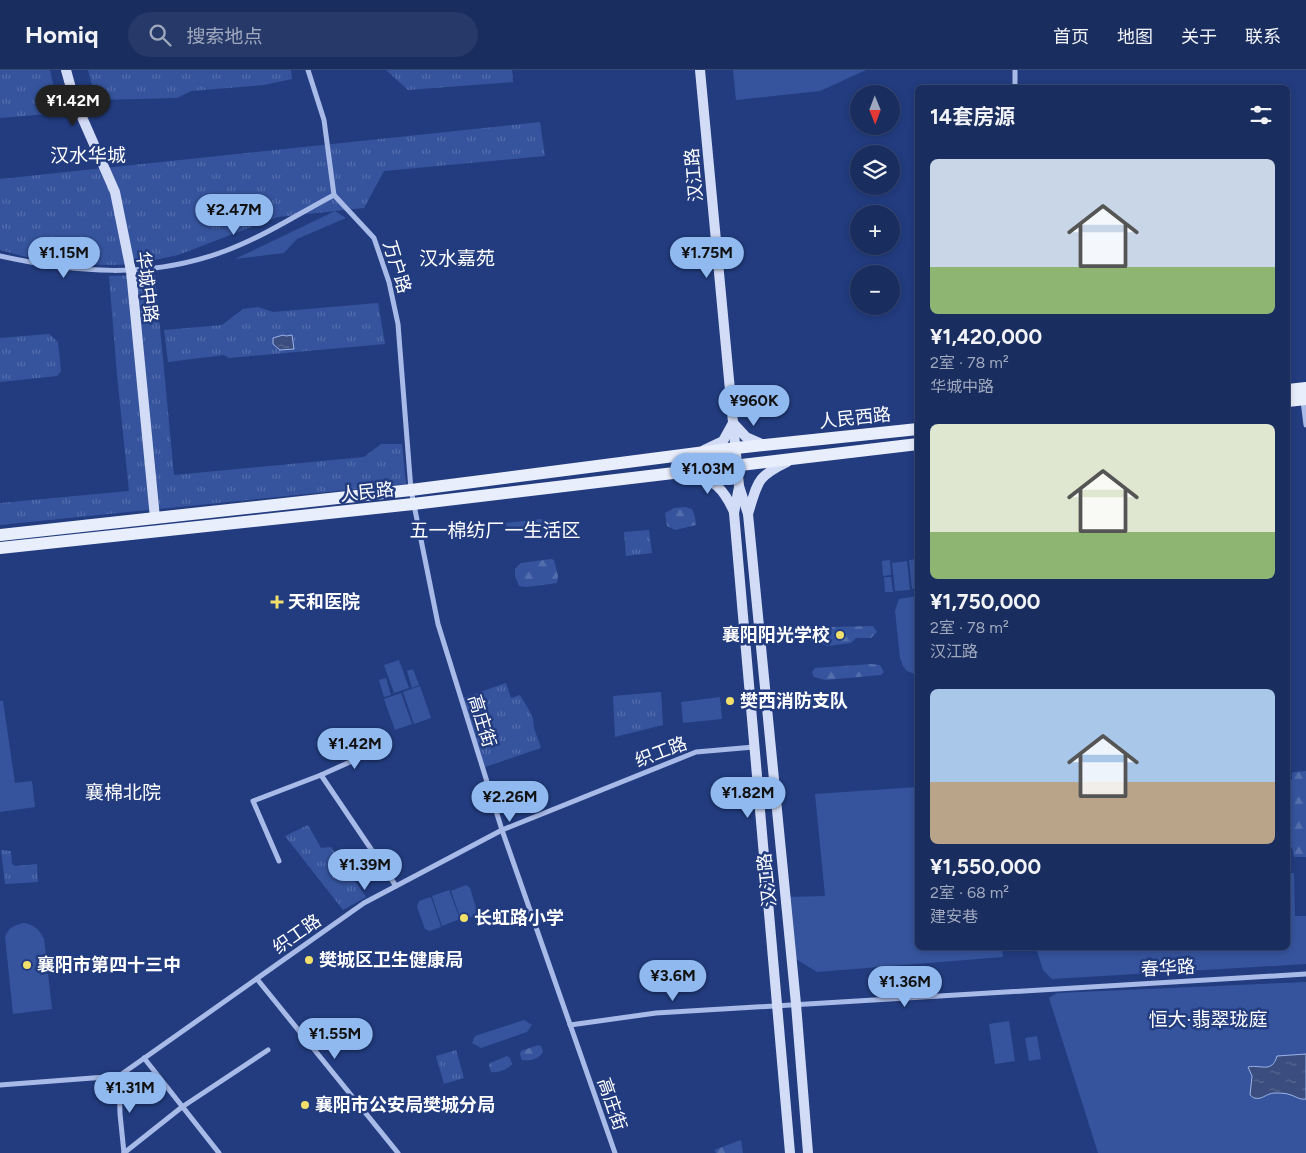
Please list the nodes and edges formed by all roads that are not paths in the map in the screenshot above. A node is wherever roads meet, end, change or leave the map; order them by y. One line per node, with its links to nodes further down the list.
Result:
1 (66, 70): 8 (main road, 华城中路)
2 (308, 70): 6 (street)
3 (700, 70): 12 (main road, 汉江路)
4 (1014, 70): 5 (street)
5 (1015, 85)
6 (334, 195): 8 (street); 23 (street, 万户路)
7 (0, 256): 8 (street)
8 (131, 271): 27 (main road, 华城中路)
9 (1290, 391): 10 (main road)
10 (1305, 395): 11 (main road); 13 (street)
11 (1290, 400)
12 (733, 423): 16 (main road); 17 (main road, 汉江路); 18 (main road)
13 (1306, 425)
14 (915, 429): 16 (main road, 人民西路)
15 (915, 444): 19 (main road, 人民西路)
16 (765, 445): 17 (main road, 人民西路)
17 (736, 448): 18 (main road, 人民路); 20 (main road, 汉江路)
18 (699, 453): 23 (main road, 人民路)
19 (792, 459): 20 (main road, 人民西路); 26 (main road)
20 (737, 465): 21 (main road, 人民路); 22 (main road, 汉江路)
21 (689, 471): 24 (main road, 人民路); 25 (main road)
22 (739, 486): 25 (main road, 汉江路); 26 (main road, 汉江路)
23 (410, 490): 24 (street, 高庄街); 27 (main road, 人民路)
24 (413, 504): 29 (main road, 人民路); 33 (street, 高庄街)
25 (734, 514): 30 (main road, 汉江路)
26 (748, 514): 38 (main road, 汉江路)
27 (155, 518): 28 (main road, 人民路)
28 (0, 535)
29 (0, 548)
30 (754, 747): 33 (street, 织工路); 39 (main road, 汉江路)
31 (381, 748): 32 (street)
32 (321, 775): 34 (street); 35 (street)
33 (502, 830): 35 (street, 织工路); 40 (street, 高庄街)
34 (279, 861)
35 (396, 886): 37 (street, 织工路)
36 (1306, 974): 38 (street, 春华路)
37 (257, 979): 42 (street, 织工路); 48 (street)
38 (796, 1004): 39 (street, 春华路); 51 (main road, 汉江路)
39 (778, 1005): 40 (street); 50 (main road, 汉江路)
40 (570, 1025): 49 (street, 高庄街)
41 (268, 1050): 45 (street)
42 (144, 1058): 43 (street, 织工路); 45 (street)
43 (119, 1076): 44 (street); 46 (street)
44 (0, 1085)
45 (182, 1107): 46 (street); 47 (street)
46 (124, 1153)
47 (219, 1153)
48 (398, 1153)
49 (615, 1153)
50 (790, 1153)
51 (808, 1153)

